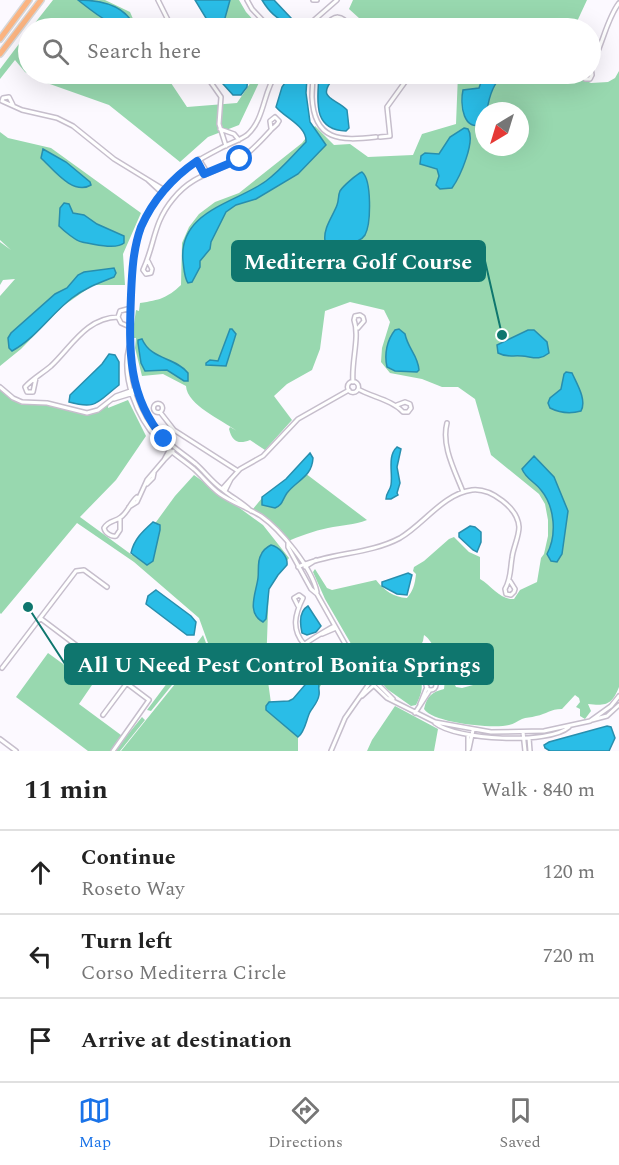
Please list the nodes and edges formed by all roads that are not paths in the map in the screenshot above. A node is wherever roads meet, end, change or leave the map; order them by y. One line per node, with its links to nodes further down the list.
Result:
1 (29, 0): 14 (main road)
2 (41, 0): 8 (main road)
3 (158, 0): 9 (street)
4 (247, 0): 10 (street)
5 (338, 0): 7 (street)
6 (619, 3): 15 (street)
7 (322, 14): 11 (street); 12 (street)
8 (27, 18)
9 (167, 18)
10 (260, 18)
11 (317, 18)
12 (319, 18)
13 (18, 30): 16 (main road)
14 (0, 39)
15 (601, 43)
16 (0, 54)
17 (212, 84): 23 (street)
18 (270, 84): 24 (street)
19 (313, 84): 20 (street)
20 (404, 84)
21 (13, 105): 28 (street)
22 (271, 128): 27 (street)
23 (220, 129): 24 (street); 25 (street)
24 (239, 140): 25 (street)
25 (226, 146): 26 (street)
26 (198, 160): 27 (street); 28 (street)
27 (206, 173): 29 (street)
28 (163, 191): 30 (street)
29 (148, 261)
30 (131, 308): 31 (street); 32 (street)
31 (118, 317): 32 (street); 35 (street)
32 (130, 327): 34 (street)
33 (357, 328): 36 (street)
34 (129, 344): 39 (street); 41 (street)
35 (36, 378): 35 (street)
36 (353, 382): 38 (street); 40 (street)
37 (0, 387): 41 (street)
38 (358, 389): 40 (street); 42 (street)
39 (137, 390): 41 (street); 45 (street)
40 (349, 390): 46 (street)
41 (131, 392): 45 (street)
42 (397, 405)
43 (160, 412): 46 (street)
44 (447, 423): 48 (street)
45 (172, 449): 47 (street); 49 (street)
46 (238, 471): 47 (street)
47 (222, 492): 50 (street)
48 (463, 492): 51 (street); 53 (street)
49 (120, 518): 49 (street)
50 (288, 543): 51 (street); 52 (street)
51 (304, 566): 52 (street); 55 (street)
52 (299, 568): 55 (street)
53 (510, 581)
54 (107, 587): 57 (street)
55 (317, 594): 58 (street)
56 (298, 606): 59 (street)
57 (40, 618): 63 (street); 65 (street)
58 (335, 627): 59 (street); 62 (street)
59 (304, 644): 61 (street)
60 (153, 648): 65 (street)
61 (285, 660)
62 (356, 662): 64 (street); 66 (street)
63 (2, 668)
64 (375, 680): 66 (street); 69 (street)
65 (127, 683): 72 (street); 83 (street)
66 (372, 684): 69 (street); 84 (street)
67 (428, 688): 71 (street)
68 (619, 696): 70 (street)
69 (393, 699): 71 (street)
70 (617, 704): 74 (street)
71 (415, 713): 73 (street)
72 (103, 715)
73 (435, 722): 75 (street); 78 (street)
74 (569, 727): 77 (street); 79 (street)
75 (471, 730): 76 (street); 78 (street)
76 (524, 732): 77 (street); 80 (street)
77 (528, 732): 79 (street)
78 (470, 735): 80 (street); 85 (street)
79 (529, 737): 80 (street); 87 (street)
80 (524, 738): 86 (street)
81 (0, 739): 82 (street)
82 (16, 751)
83 (113, 751)
84 (331, 751)
85 (468, 751)
86 (525, 751)
87 (530, 751)

